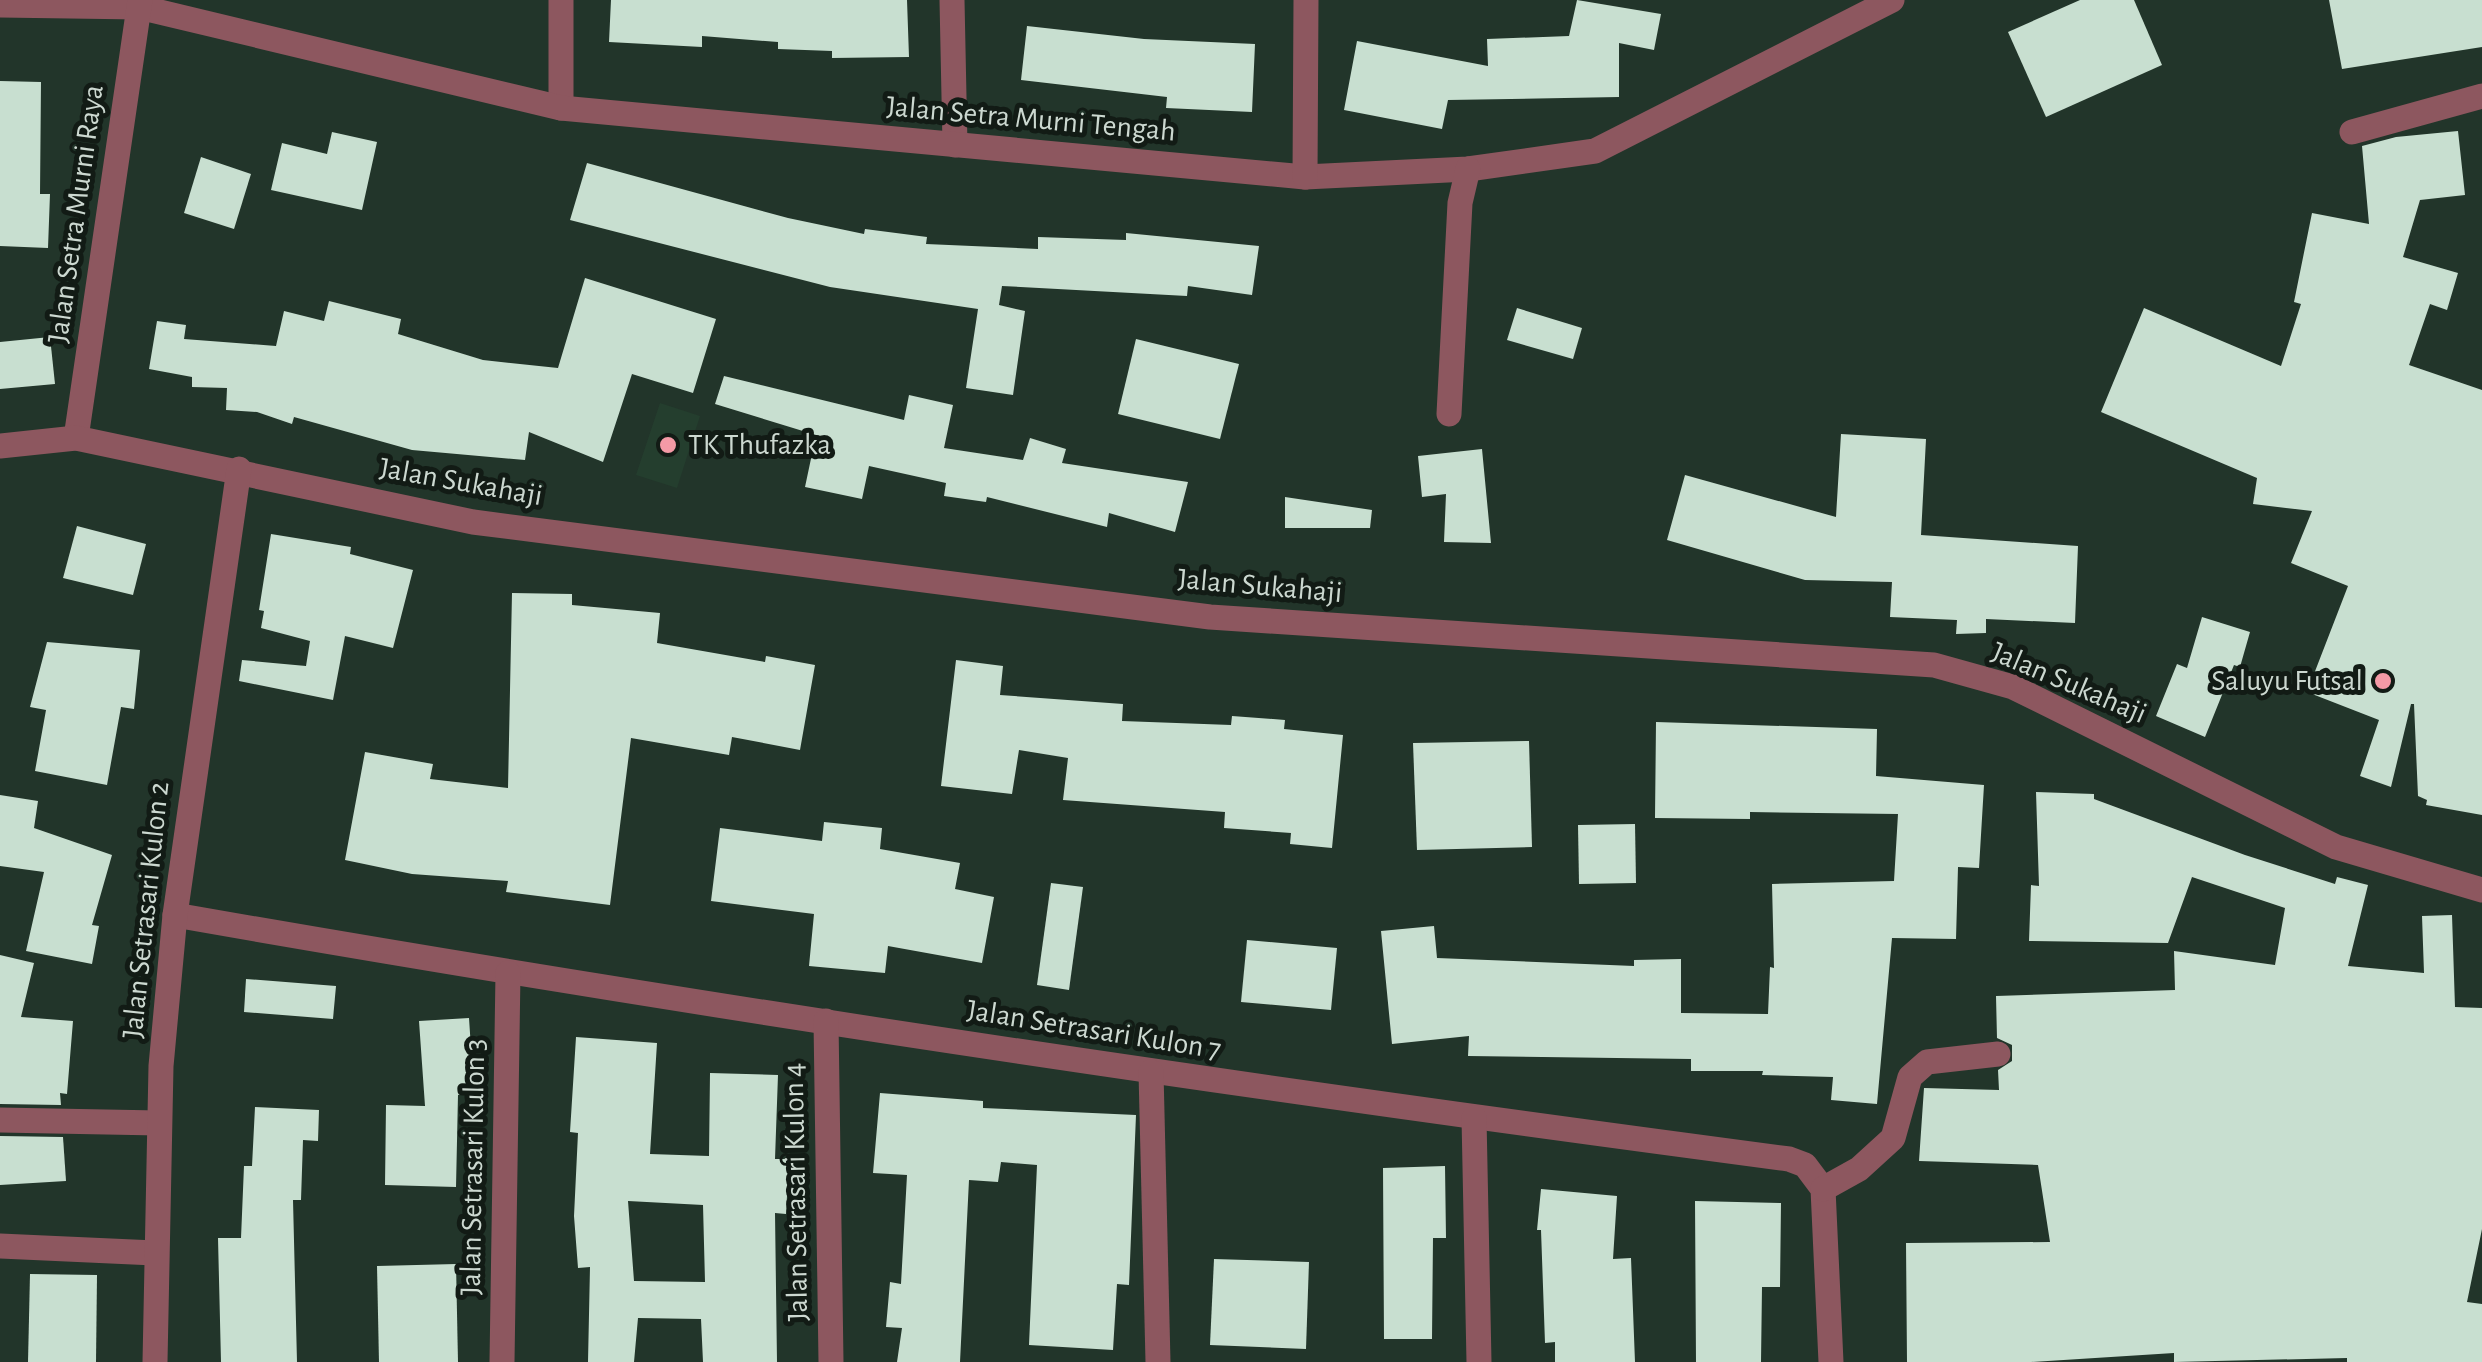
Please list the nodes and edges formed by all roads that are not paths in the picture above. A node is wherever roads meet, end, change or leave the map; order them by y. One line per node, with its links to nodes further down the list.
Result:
1 (561, 0): 9 (street)
2 (952, 0): 11 (street)
3 (1306, 0): 13 (street)
4 (1892, 0): 7 (street, Jalan Setra Murni Tengah)
5 (140, 4): 6 (street, Jalan Setra Murni Tengah); 9 (street, Jalan Setra Murni Tengah); 15 (street, Jalan Setra Murni Raya)
6 (0, 5)
7 (1854, 8): 12 (street, Jalan Setra Murni Tengah)
8 (2482, 96): 10 (street)
9 (561, 108): 11 (street, Jalan Setra Murni Tengah)
10 (2352, 132)
11 (955, 145): 13 (street, Jalan Setra Murni Tengah)
12 (1468, 169): 13 (street, Jalan Setra Murni Tengah); 14 (street)
13 (1305, 177)
14 (1448, 414)
15 (76, 438): 16 (street, Jalan Sukahaji); 17 (street, Jalan Sukahaji)
16 (0, 446)
17 (239, 469): 18 (street, Jalan Sukahaji); 19 (street, Jalan Setrasari Kulon 2)
18 (2482, 890)
19 (175, 915): 20 (street, Jalan Setrasari Kulon 7); 26 (street, Jalan Setrasari Kulon 2)
20 (508, 973): 21 (street, Jalan Setrasari Kulon 7); 31 (street, Jalan Setrasari Kulon 3)
21 (826, 1020): 23 (street, Jalan Setrasari Kulon 7); 32 (street, Jalan Setrasari Kulon 4)
22 (1998, 1054): 27 (street)
23 (1150, 1072): 24 (street, Jalan Setrasari Kulon 7); 33 (street)
24 (1474, 1118): 27 (street, Jalan Setrasari Kulon 7); 34 (street)
25 (0, 1120): 26 (street)
26 (160, 1123): 29 (street, Jalan Setrasari Kulon 2)
27 (1822, 1189): 35 (street)
28 (0, 1246): 29 (street)
29 (155, 1253): 30 (street, Jalan Setrasari Kulon 2)
30 (155, 1362)
31 (502, 1362)
32 (831, 1362)
33 (1158, 1362)
34 (1479, 1362)
35 (1830, 1362)

